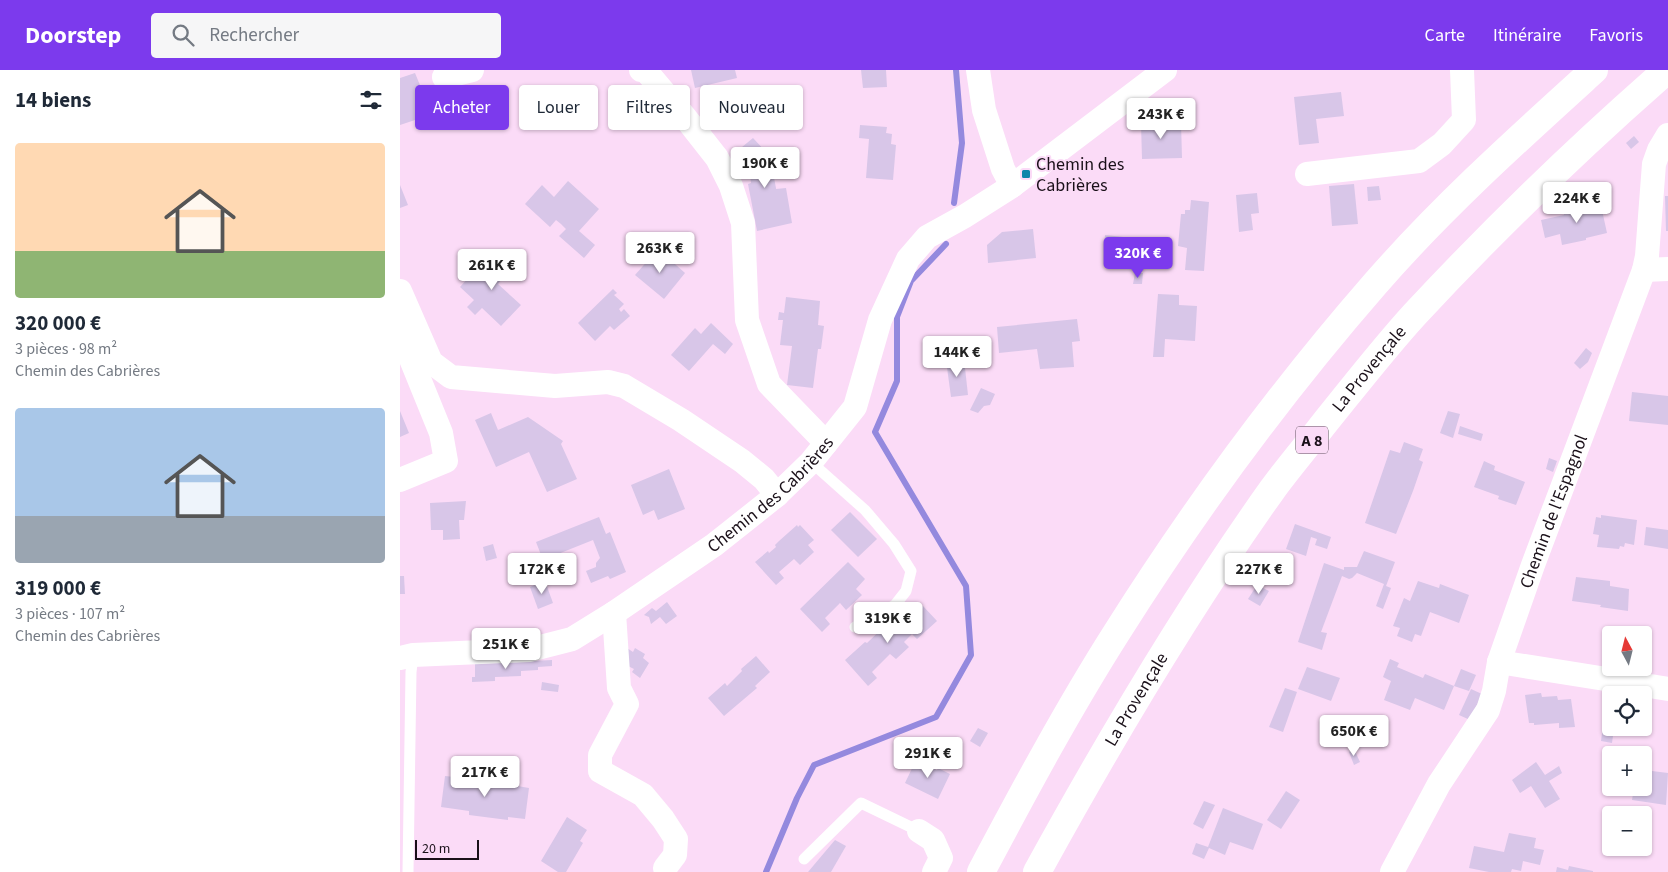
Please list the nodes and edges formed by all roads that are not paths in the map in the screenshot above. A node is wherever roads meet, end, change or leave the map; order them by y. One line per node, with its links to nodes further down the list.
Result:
1 (472, 70): 8 (street)
2 (641, 70): 16 (street)
3 (978, 70): 11 (street)
4 (1165, 70): 11 (street, Chemin des Cabrières)
5 (1462, 70): 10 (street)
6 (1594, 70): 30 (highway)
7 (1667, 70): 31 (highway, La Provençale / A 8)
8 (444, 77)
9 (1668, 135): 13 (street, Chemin de l'Espagnol)
10 (1307, 174)
11 (1012, 186): 16 (street, Chemin des Cabrières)
12 (1668, 269): 13 (street)
13 (1644, 270): 23 (street, Chemin de l'Espagnol)
14 (400, 291): 19 (street)
15 (400, 332): 18 (street)
16 (826, 443): 17 (street, Chemin des Cabrières)
17 (811, 462): 19 (street, Chemin des Cabrières); 21 (lane)
18 (400, 480)
19 (777, 495): 20 (street, Chemin des Cabrières)
20 (614, 613): 22 (street, Chemin des Cabrières); 27 (street)
21 (855, 627)
22 (407, 657): 28 (lane)
23 (1499, 662): 24 (street); 32 (street, Chemin de l'Espagnol)
24 (1668, 689)
25 (919, 831): 26 (lane); 29 (street)
26 (804, 859)
27 (665, 868)
28 (408, 872)
29 (934, 872)
30 (981, 872)
31 (1037, 872)
32 (1392, 872)

